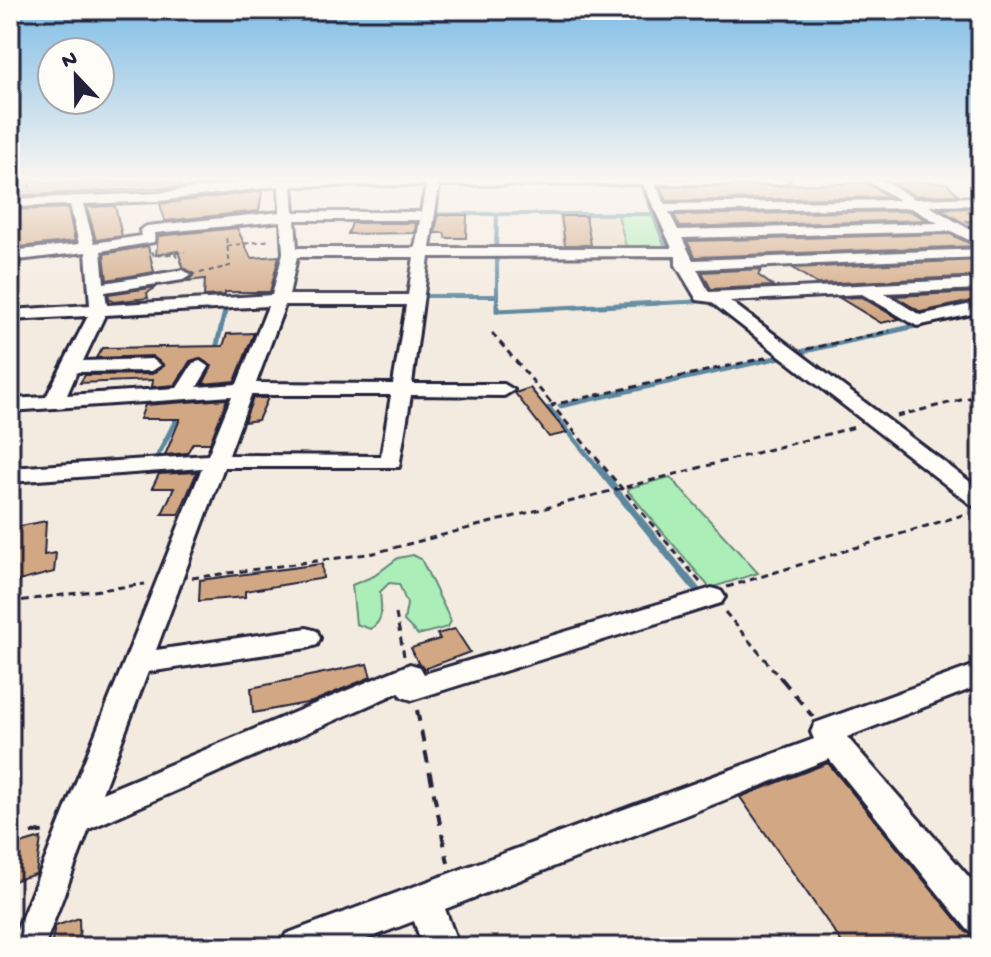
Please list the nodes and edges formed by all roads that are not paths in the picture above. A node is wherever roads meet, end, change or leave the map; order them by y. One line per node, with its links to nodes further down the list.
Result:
1 (79, 225): 13 (street)
2 (132, 225): 13 (street)
3 (287, 225): 12 (street)
4 (426, 225): 14 (street)
5 (667, 225): 10 (street)
6 (809, 225): 9 (street)
7 (970, 225): 8 (street)
8 (948, 226): 9 (street); 11 (street)
9 (813, 231): 10 (street); 18 (street)
10 (671, 234): 17 (street)
11 (981, 242)
12 (289, 246): 14 (street); 25 (street)
13 (90, 248): 16 (street); 22 (street)
14 (422, 252): 17 (street); 26 (street)
15 (981, 253): 18 (street)
16 (10, 256)
17 (682, 258): 18 (street); 24 (street)
18 (833, 259): 23 (street)
19 (183, 275): 22 (street)
20 (981, 284): 21 (street)
21 (954, 285): 23 (street); 27 (street)
22 (96, 289): 29 (street)
23 (859, 290): 24 (street); 28 (street)
24 (715, 297): 42 (street)
25 (279, 300): 26 (street); 29 (street); 34 (street)
26 (415, 300): 35 (street)
27 (981, 300)
28 (981, 307)
29 (99, 310): 30 (street); 32 (street)
30 (10, 315)
31 (152, 365): 32 (street)
32 (71, 367): 38 (street)
33 (200, 367): 37 (street)
34 (245, 389): 35 (street); 37 (street); 40 (street)
35 (402, 390): 36 (street); 40 (street)
36 (504, 390)
37 (184, 391): 38 (street)
38 (55, 399): 39 (street)
39 (10, 405)
40 (215, 461): 41 (street); 45 (street)
41 (10, 475)
42 (981, 501)
43 (710, 594): 48 (street)
44 (307, 638): 45 (street)
45 (136, 663): 48 (street)
46 (981, 674): 47 (street)
47 (826, 732)
48 (77, 822): 51 (street)
49 (439, 894): 50 (street); 52 (street); 53 (street)
50 (981, 918)
51 (26, 947)
52 (299, 947)
53 (441, 947)

